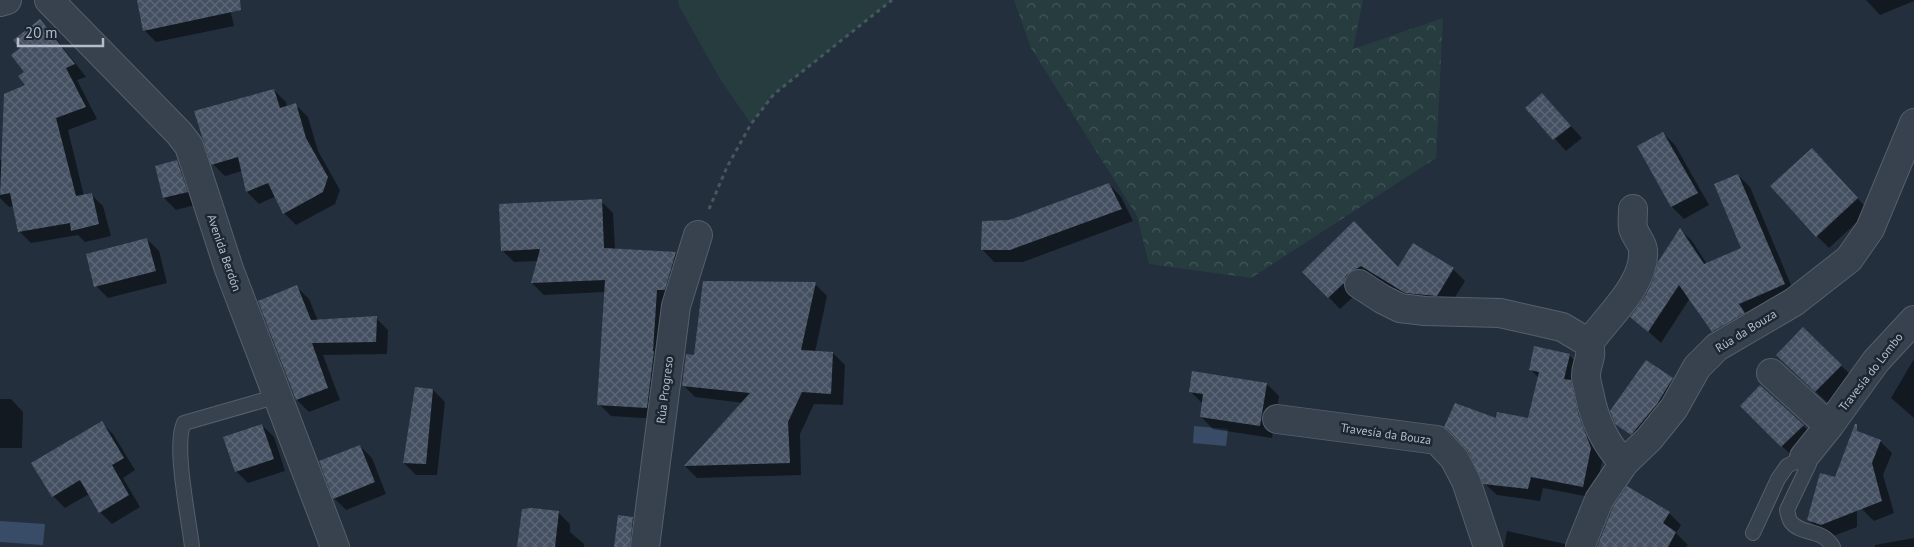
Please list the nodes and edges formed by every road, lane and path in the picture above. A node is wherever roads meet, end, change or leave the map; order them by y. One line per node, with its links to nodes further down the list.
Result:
1 (7, 0): 4 (street)
2 (49, 0): 12 (street, Avenida Berdón)
3 (892, 0): 7 (path)
4 (0, 2)
5 (1914, 123): 16 (street, Rúa da Bouza)
6 (1633, 209): 10 (street)
7 (698, 235): 20 (street, Rúa Progreso)
8 (1359, 284): 10 (street)
9 (1914, 320): 14 (street, Travesía do Lombo)
10 (1589, 343): 16 (street)
11 (1771, 373): 14 (street)
12 (278, 396): 18 (lane); 19 (street, Avenida Berdón)
13 (1277, 419): 21 (street, Travesía da Bouza)
14 (1829, 426): 15 (street, Travesía do Lombo)
15 (1804, 457): 17 (lane); 23 (lane)
16 (1624, 463): 22 (street, Rúa da Bouza)
17 (1753, 533)
18 (192, 547)
19 (335, 547)
20 (645, 547)
21 (1488, 547)
22 (1580, 547)
23 (1834, 547)

